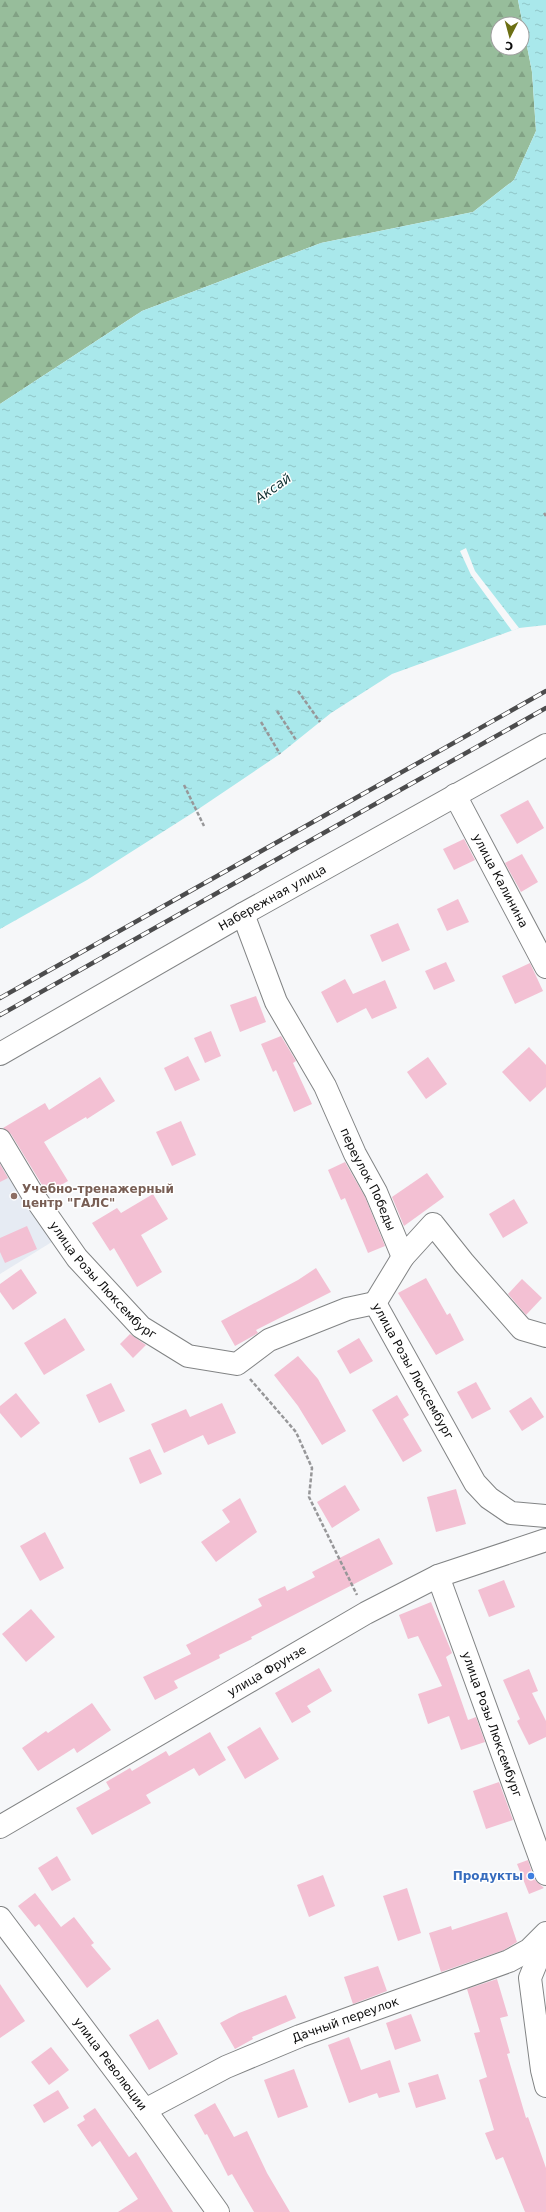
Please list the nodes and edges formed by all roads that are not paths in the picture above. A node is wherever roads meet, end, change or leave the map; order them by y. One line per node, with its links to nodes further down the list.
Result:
1 (546, 745): 2 (street, Набережная улица)
2 (455, 795): 3 (street, Набережная улица); 4 (street, улица Калинина)
3 (243, 914): 5 (street, Набережная улица); 7 (street, переулок Победы)
4 (546, 967)
5 (0, 1054)
6 (0, 1140): 8 (street, улица Розы Люксембург)
7 (403, 1258): 8 (street); 9 (street)
8 (374, 1303): 10 (street, улица Розы Люксембург)
9 (546, 1336)
10 (546, 1516)
11 (546, 1540): 12 (street, улица Фрунзе)
12 (438, 1576): 13 (street, улица Фрунзе); 14 (street, улица Розы Люксембург)
13 (4, 1820)
14 (546, 1874)
15 (0, 1918): 19 (street, улица Революции)
16 (546, 1933): 19 (street, Дачный переулок)
17 (546, 1938): 18 (street)
18 (546, 2086)
19 (145, 2110): 20 (street, улица Революции)
20 (218, 2212)

